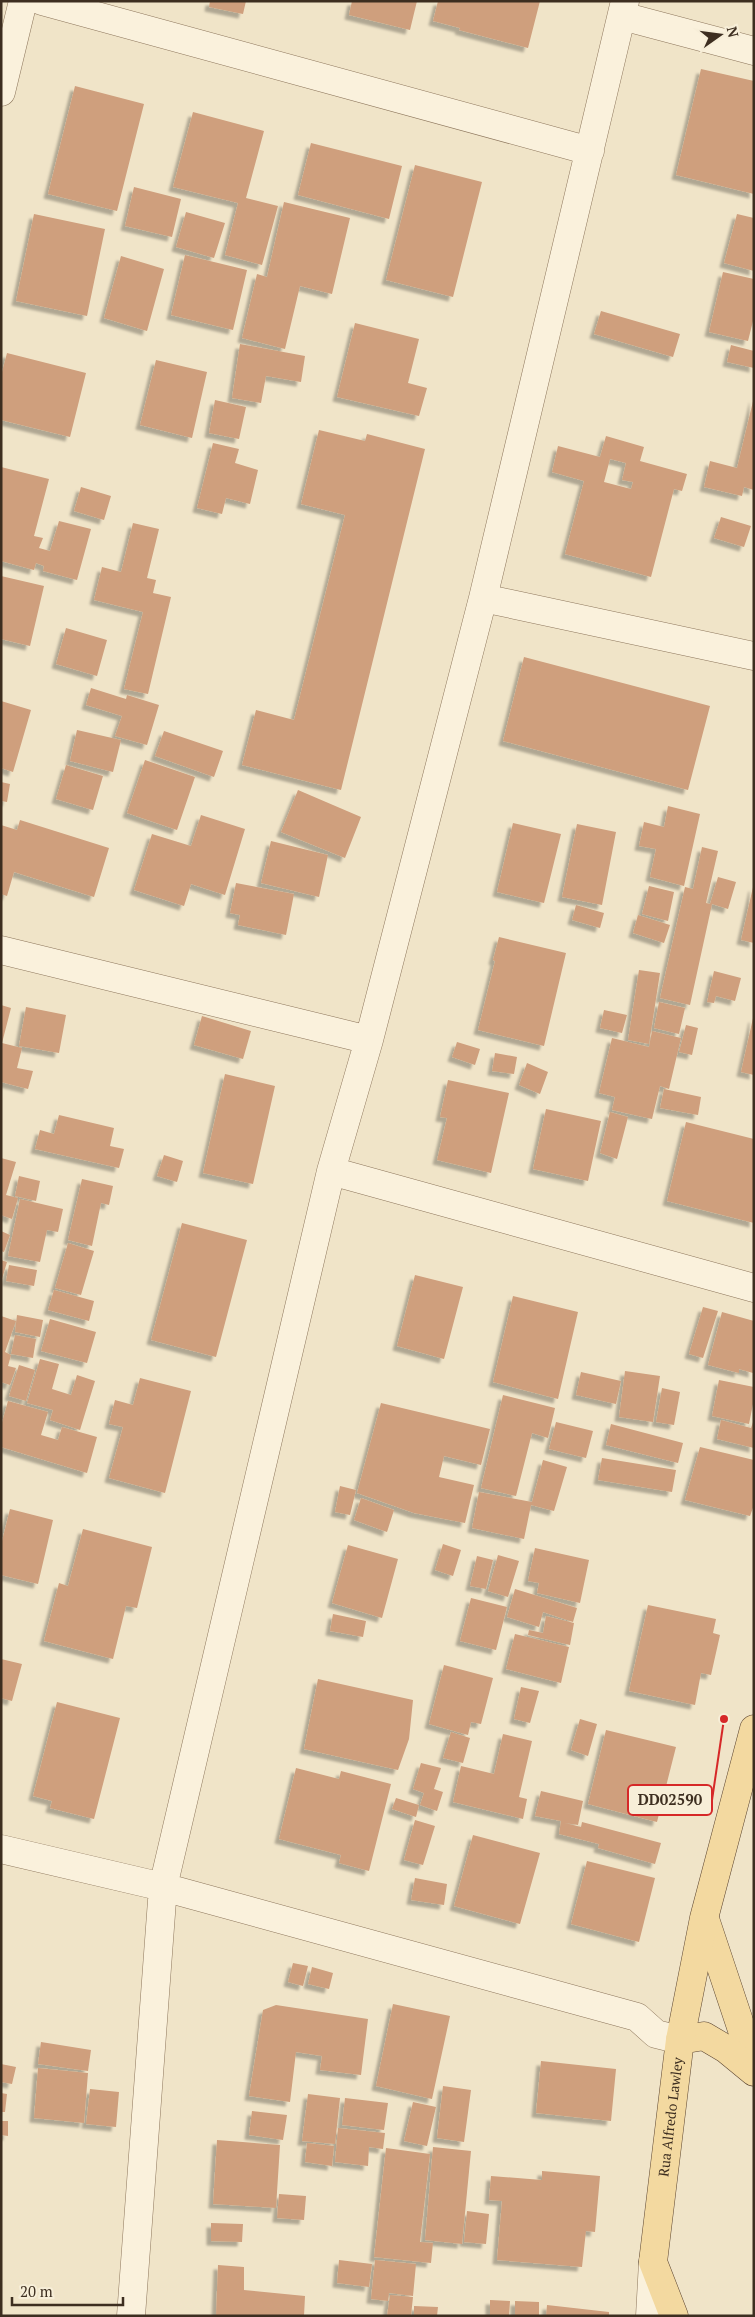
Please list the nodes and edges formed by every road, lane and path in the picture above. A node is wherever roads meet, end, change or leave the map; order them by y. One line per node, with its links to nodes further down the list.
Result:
1 (23, 1): 5 (street)
2 (42, 1): 6 (street)
3 (624, 9): 4 (street); 6 (street)
4 (754, 51)
5 (1, 92)
6 (590, 151): 7 (street)
7 (483, 598): 8 (street); 10 (street)
8 (754, 656)
9 (1, 950): 10 (street)
10 (369, 1040): 11 (street)
11 (331, 1171): 12 (street); 15 (street)
12 (754, 1288)
13 (754, 1729): 16 (main road, Rua Alfredo Lawley)
14 (1, 1849): 15 (street)
15 (163, 1887): 17 (street); 21 (street)
16 (704, 1918): 17 (main road, Rua Alfredo Lawley); 18 (main road)
17 (680, 2040): 19 (main road); 20 (main road, Rua Alfredo Lawley)
18 (754, 2066)
19 (754, 2072)
20 (653, 2262): 22 (street); 23 (main road, Rua Alfredo Lawley)
21 (131, 2316)
22 (650, 2316)
23 (674, 2316)

